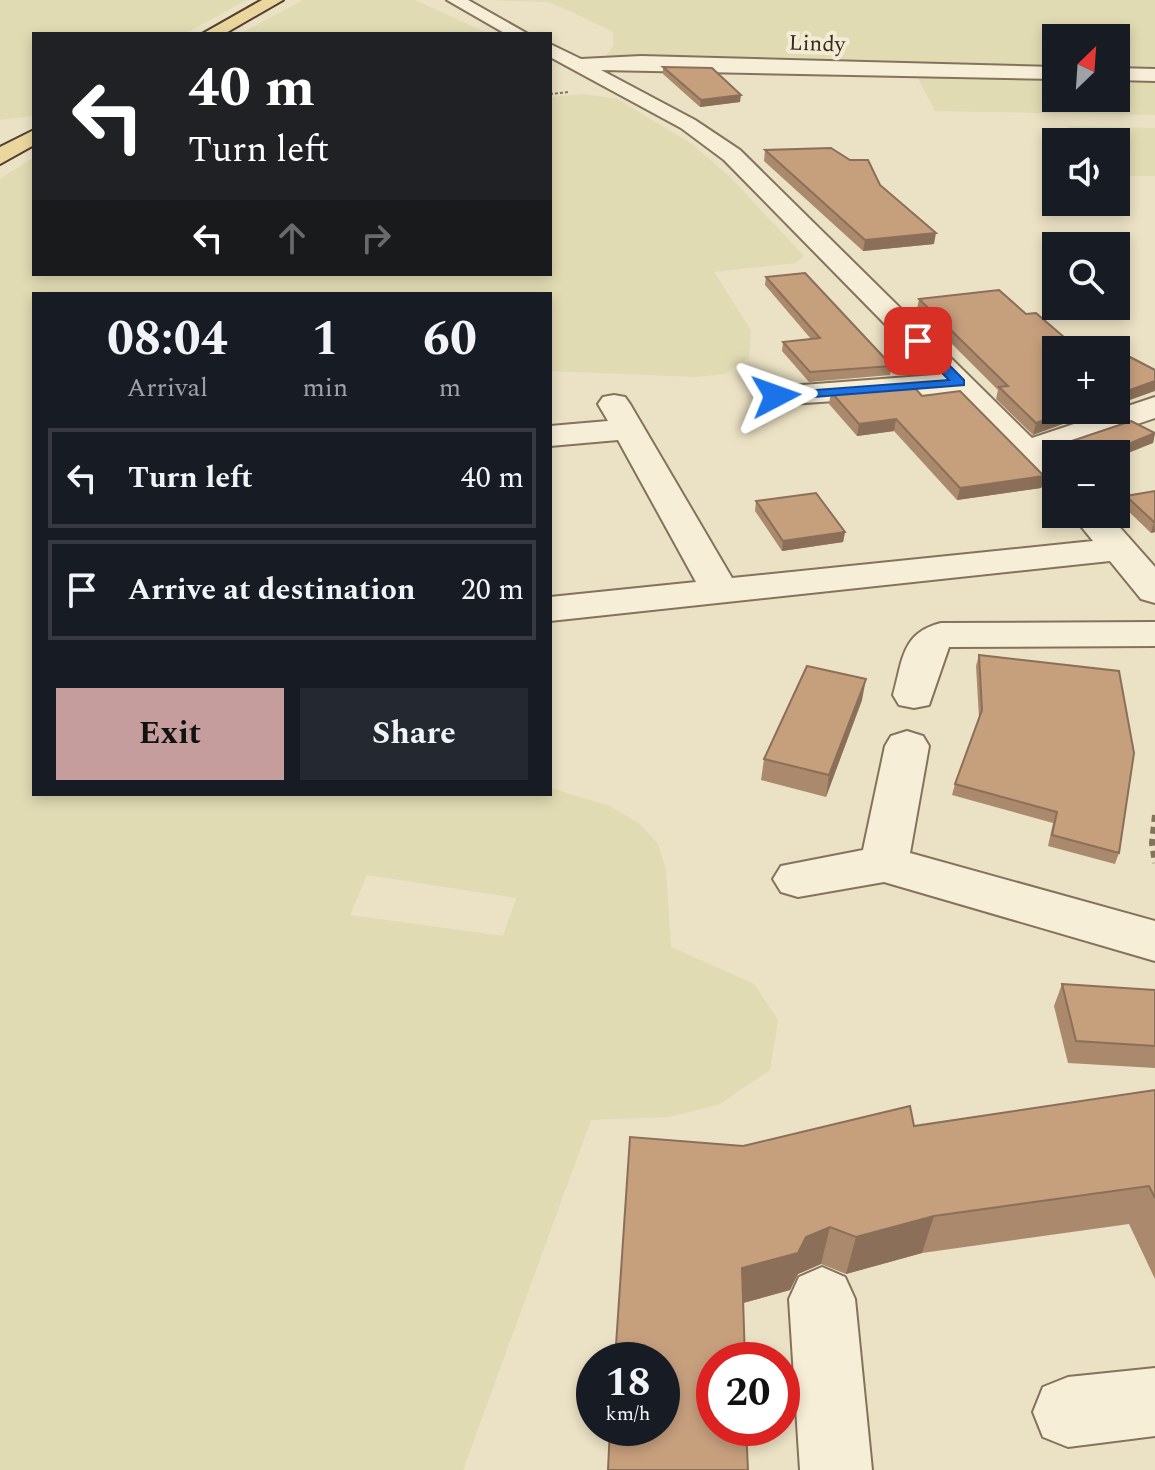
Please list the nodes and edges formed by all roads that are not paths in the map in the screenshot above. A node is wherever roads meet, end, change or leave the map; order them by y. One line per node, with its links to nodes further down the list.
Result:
1 (275, 0): 3 (main road)
2 (455, 0): 4 (street)
3 (215, 32)
4 (515, 32)
5 (552, 51): 6 (street)
6 (578, 65): 7 (street, Lindy); 12 (street)
7 (1042, 73)
8 (1130, 74): 9 (street)
9 (1155, 75)
10 (32, 137): 11 (main road)
11 (0, 157)
12 (959, 383): 13 (street); 16 (street)
13 (776, 396)
14 (1155, 407): 16 (street)
15 (552, 435): 20 (street)
16 (1025, 449): 17 (street)
17 (1042, 466)
18 (1102, 528): 19 (street)
19 (1121, 549): 20 (street); 21 (street)
20 (720, 591): 22 (street)
21 (1155, 591)
22 (552, 609)
23 (1155, 634): 24 (street)
24 (914, 695)
25 (907, 746): 26 (street)
26 (884, 864): 27 (street); 28 (street)
27 (798, 879)
28 (1155, 941)
29 (822, 1299): 32 (street)
30 (1155, 1402): 31 (street)
31 (1068, 1412)
32 (836, 1470)

